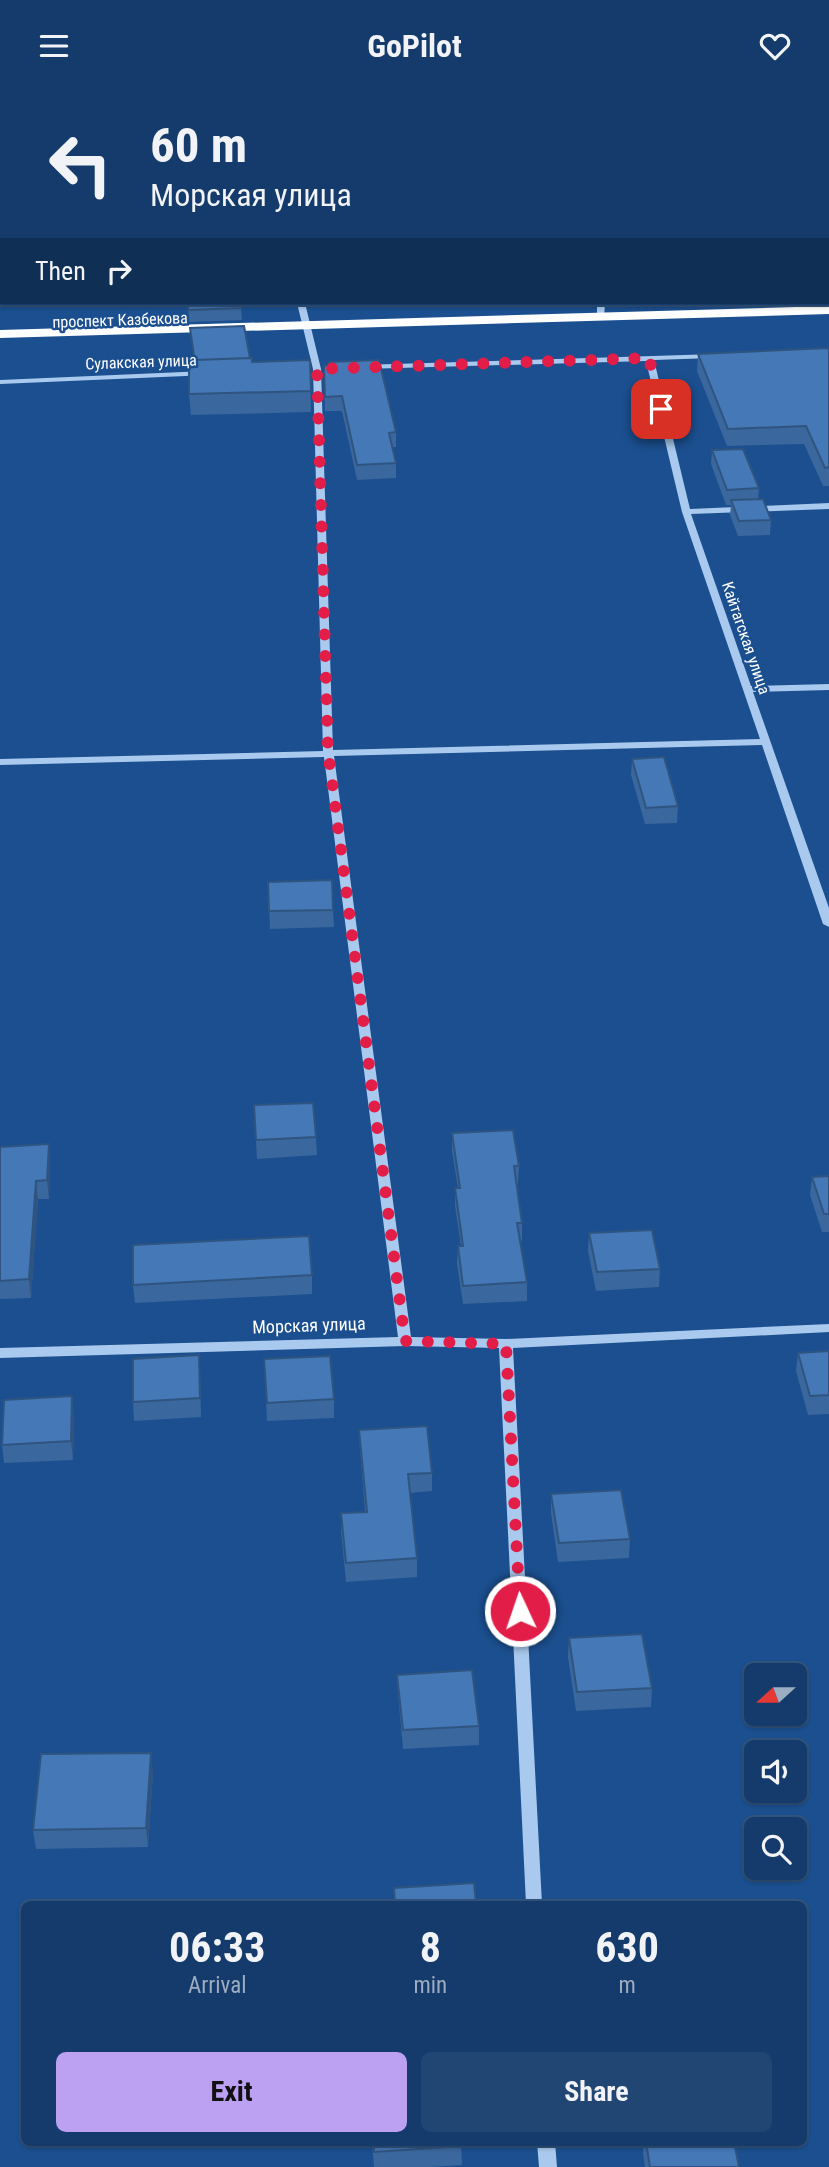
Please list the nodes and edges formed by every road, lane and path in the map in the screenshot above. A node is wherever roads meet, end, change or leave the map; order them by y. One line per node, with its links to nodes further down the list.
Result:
1 (301, 305): 5 (street)
2 (601, 310): 3 (highway, проспект Казбекова); 5 (highway, проспект Казбекова)
3 (829, 310)
4 (829, 319): 5 (highway, проспект Казбекова)
5 (306, 329): 6 (highway, проспект Казбекова); 7 (highway, проспект Казбекова); 13 (street)
6 (0, 334)
7 (0, 341)
8 (718, 356): 9 (street)
9 (649, 358): 10 (street); 17 (street, Кайтагская улица)
10 (358, 367)
11 (330, 368): 13 (street)
12 (303, 369): 13 (street)
13 (317, 369): 21 (street)
14 (220, 373): 15 (street, Сулакская улица)
15 (0, 381)
16 (829, 506): 17 (street)
17 (686, 512): 19 (street, Кайтагская улица)
18 (829, 687): 19 (street)
19 (747, 689): 20 (street, Кайтагская улица)
20 (766, 741): 21 (street); 23 (street, Кайтагская улица)
21 (328, 751): 22 (street); 25 (street)
22 (0, 762)
23 (828, 919)
24 (829, 1328): 26 (street, Морская улица)
25 (405, 1341): 26 (street, Морская улица); 27 (street, Морская улица)
26 (506, 1344): 28 (street)
27 (0, 1353)
28 (534, 1901)
29 (546, 2146): 30 (street)
30 (548, 2167)

